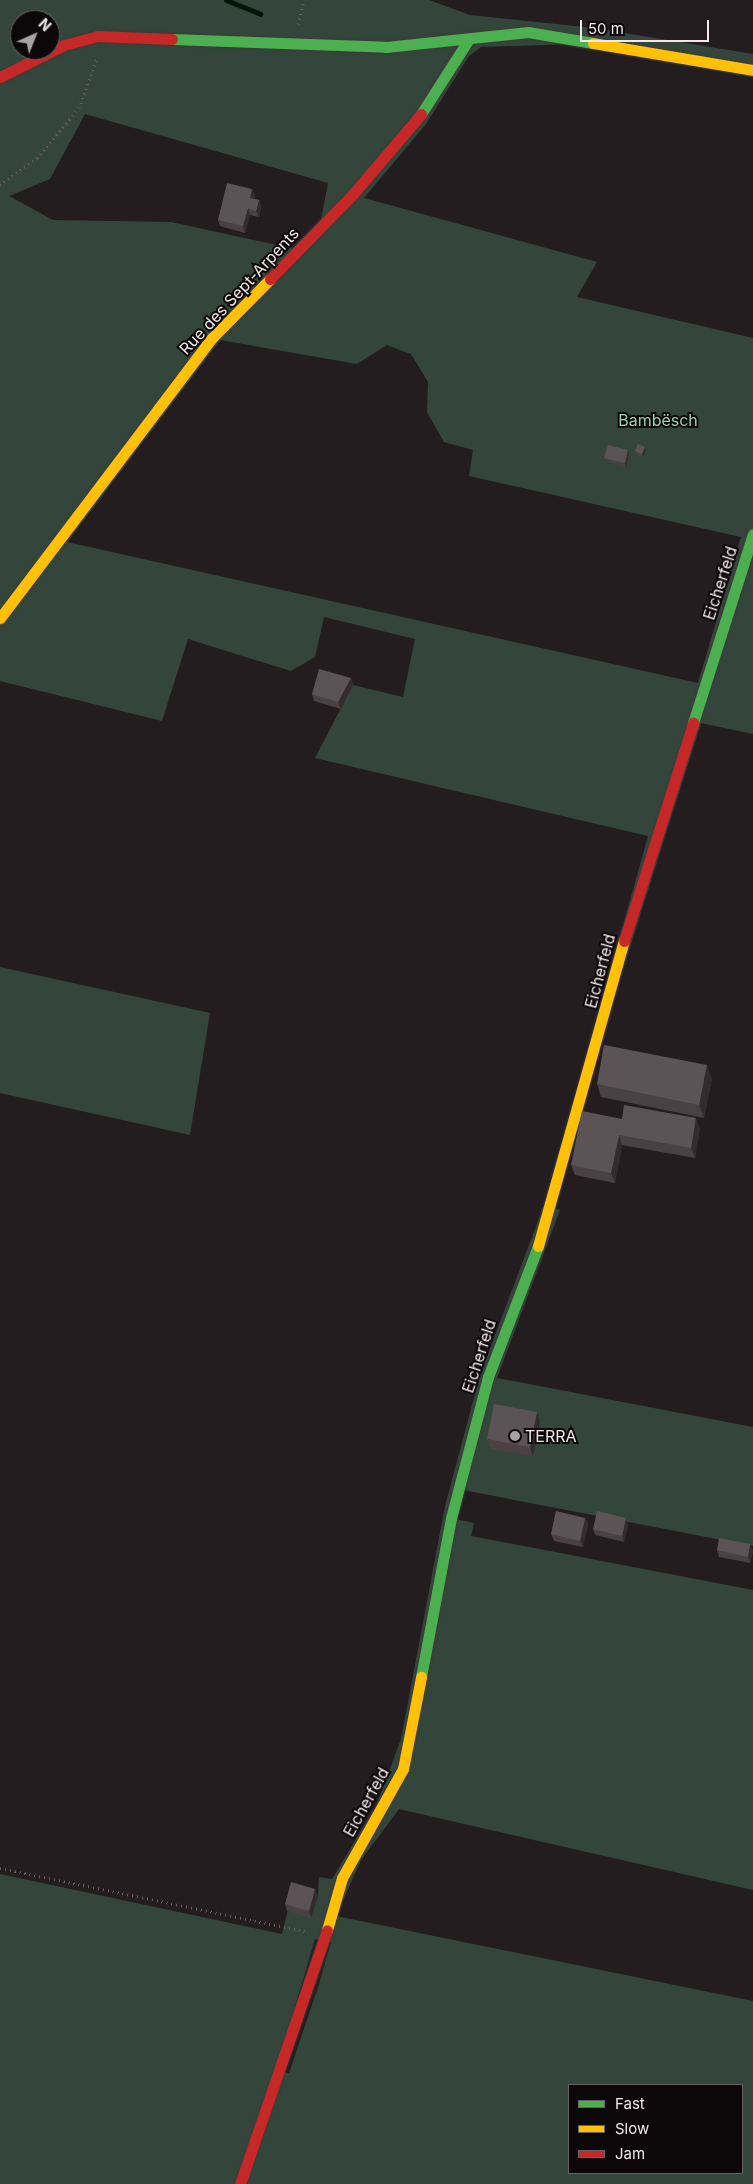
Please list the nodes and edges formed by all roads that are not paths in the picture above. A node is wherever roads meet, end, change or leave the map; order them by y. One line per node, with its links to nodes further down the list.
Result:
1 (468, 39): 2 (street); 3 (street); 5 (street, Rue des Sept-Arpents)
2 (753, 70)
3 (0, 77)
4 (753, 534): 6 (street, Eicherfeld)
5 (0, 618)
6 (240, 2184)

